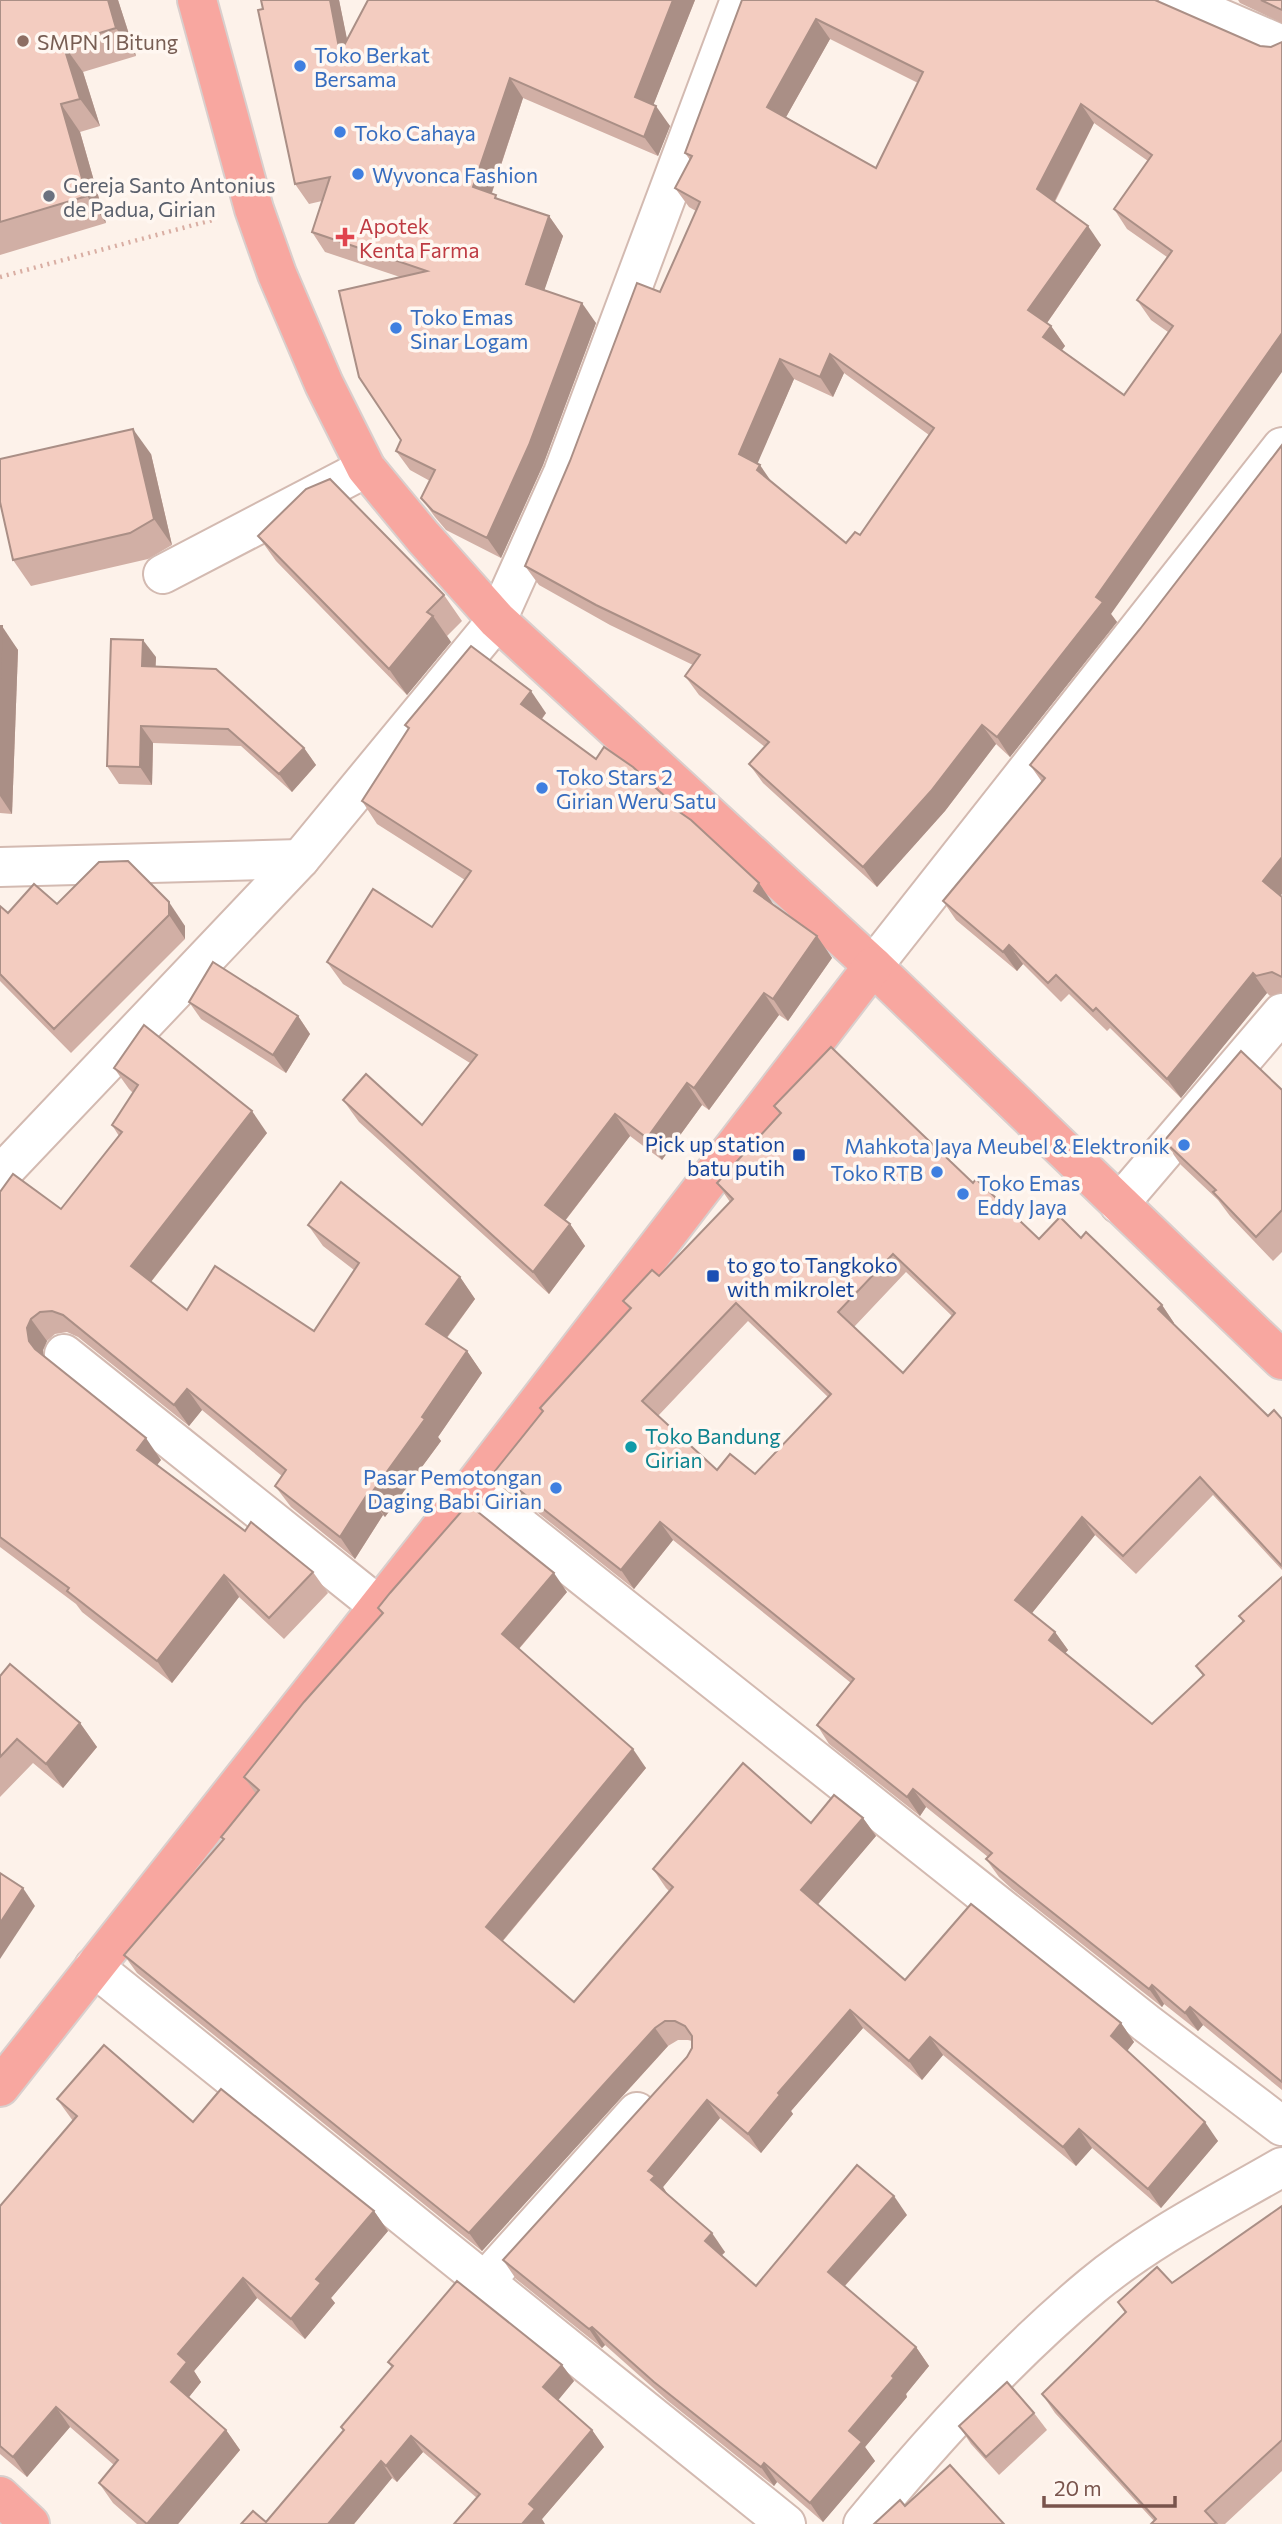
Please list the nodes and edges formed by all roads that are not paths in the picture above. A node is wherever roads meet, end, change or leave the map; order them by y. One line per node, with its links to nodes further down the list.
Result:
1 (197, 0): 6 (highway)
2 (740, 0): 8 (street)
3 (1178, 0): 4 (street)
4 (1282, 45)
5 (1282, 447): 11 (street)
6 (366, 468): 7 (street); 8 (highway)
7 (163, 574)
8 (497, 620): 9 (street); 11 (highway)
9 (300, 859): 10 (street); 13 (street)
10 (0, 867)
11 (873, 966): 14 (highway); 17 (highway)
12 (1282, 1013): 14 (street)
13 (0, 1175)
14 (1119, 1203): 16 (highway)
15 (64, 1354): 18 (street)
16 (1281, 1358)
17 (472, 1488): 18 (highway); 22 (street)
18 (380, 1607): 19 (highway)
19 (94, 1967): 20 (highway); 24 (street)
20 (0, 2087)
21 (657, 2091): 24 (street)
22 (1282, 2126)
23 (1282, 2167): 28 (street)
24 (484, 2282): 27 (street)
25 (0, 2496): 26 (highway)
26 (30, 2524)
27 (786, 2524)
28 (863, 2524)

